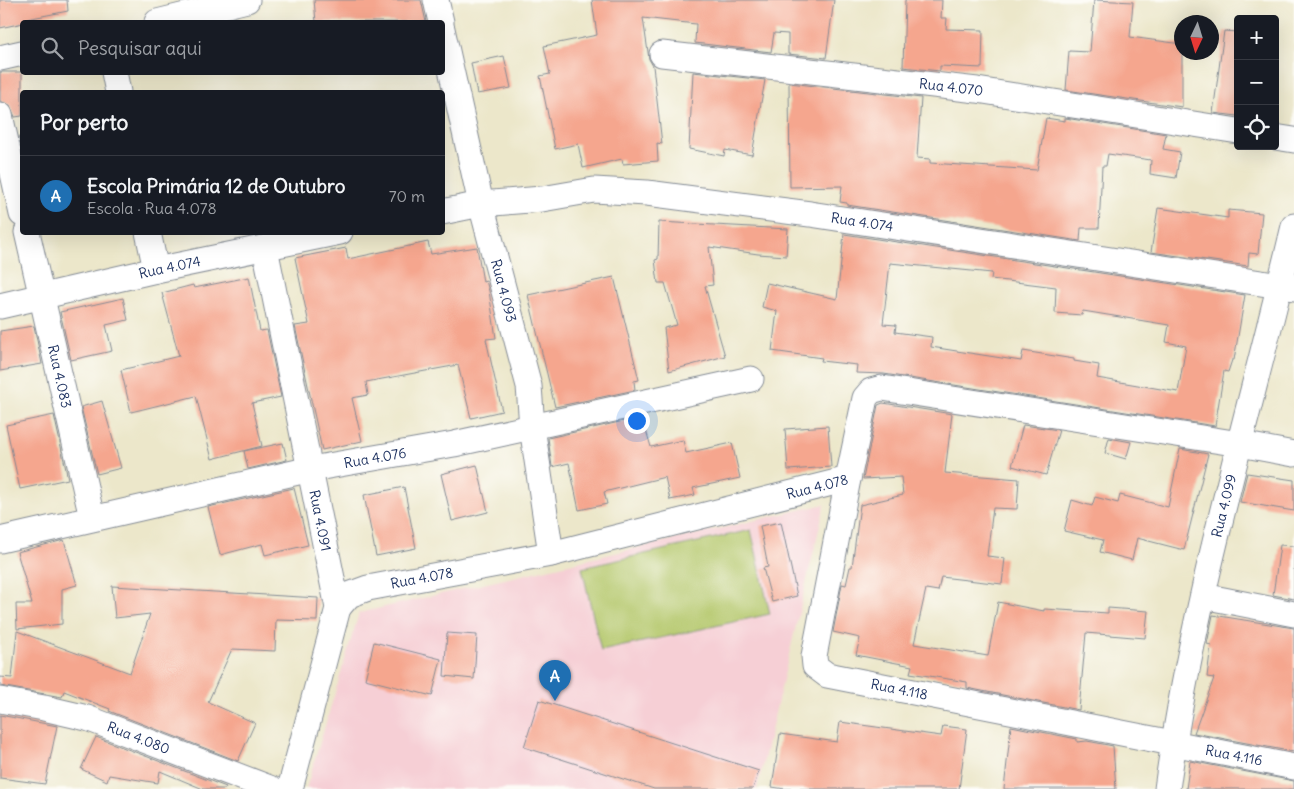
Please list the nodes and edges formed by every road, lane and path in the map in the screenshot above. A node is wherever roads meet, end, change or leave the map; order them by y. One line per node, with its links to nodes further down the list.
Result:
1 (247, 0): 3 (street)
2 (436, 0): 5 (street)
3 (218, 3): 4 (street)
4 (163, 20)
5 (441, 20)
6 (445, 42): 16 (street, Rua 4.093)
7 (20, 53): 9 (street)
8 (662, 54): 13 (street, Rua 4.070)
9 (0, 58)
10 (115, 75): 11 (street)
11 (118, 90)
12 (0, 115): 17 (street)
13 (1234, 130)
14 (1279, 138): 15 (street)
15 (1294, 140)
16 (481, 204): 18 (street, Rua 4.074); 25 (street, Rua 4.074); 29 (street, Rua 4.093)
17 (20, 205)
18 (445, 211)
19 (1294, 226): 25 (street, Rua 4.099)
20 (28, 235): 26 (street, Rua 4.083)
21 (149, 235): 24 (street)
22 (326, 235): 23 (street, Rua 4.074)
23 (265, 248): 24 (street, Rua 4.074); 32 (street, Rua 4.091)
24 (156, 270): 26 (street, Rua 4.074)
25 (1287, 287): 30 (street, Rua 4.099)
26 (41, 296): 27 (street, Rua 4.074); 34 (street, Rua 4.083)
27 (0, 306)
28 (751, 379): 29 (street, Rua 4.076)
29 (532, 427): 32 (street, Rua 4.076); 36 (street, Rua 4.093)
30 (1240, 444): 31 (street, Rua 4.078); 33 (street, Rua 4.078); 37 (street, Rua 4.099)
31 (1294, 454)
32 (311, 469): 34 (street, Rua 4.076); 38 (street, Rua 4.091)
33 (848, 478): 36 (street, Rua 4.078); 41 (street, Rua 4.118)
34 (92, 518): 35 (street, Rua 4.076)
35 (0, 540)
36 (552, 554): 38 (street, Rua 4.078)
37 (1203, 596): 39 (street); 41 (street, Rua 4.099)
38 (338, 608): 44 (street, Rua 4.091)
39 (1294, 614)
40 (0, 700): 43 (street, Rua 4.080)
41 (1174, 744): 42 (street, Rua 4.116); 45 (street, Rua 4.099)
42 (1294, 767)
43 (272, 789)
44 (290, 789)
45 (1168, 789)

